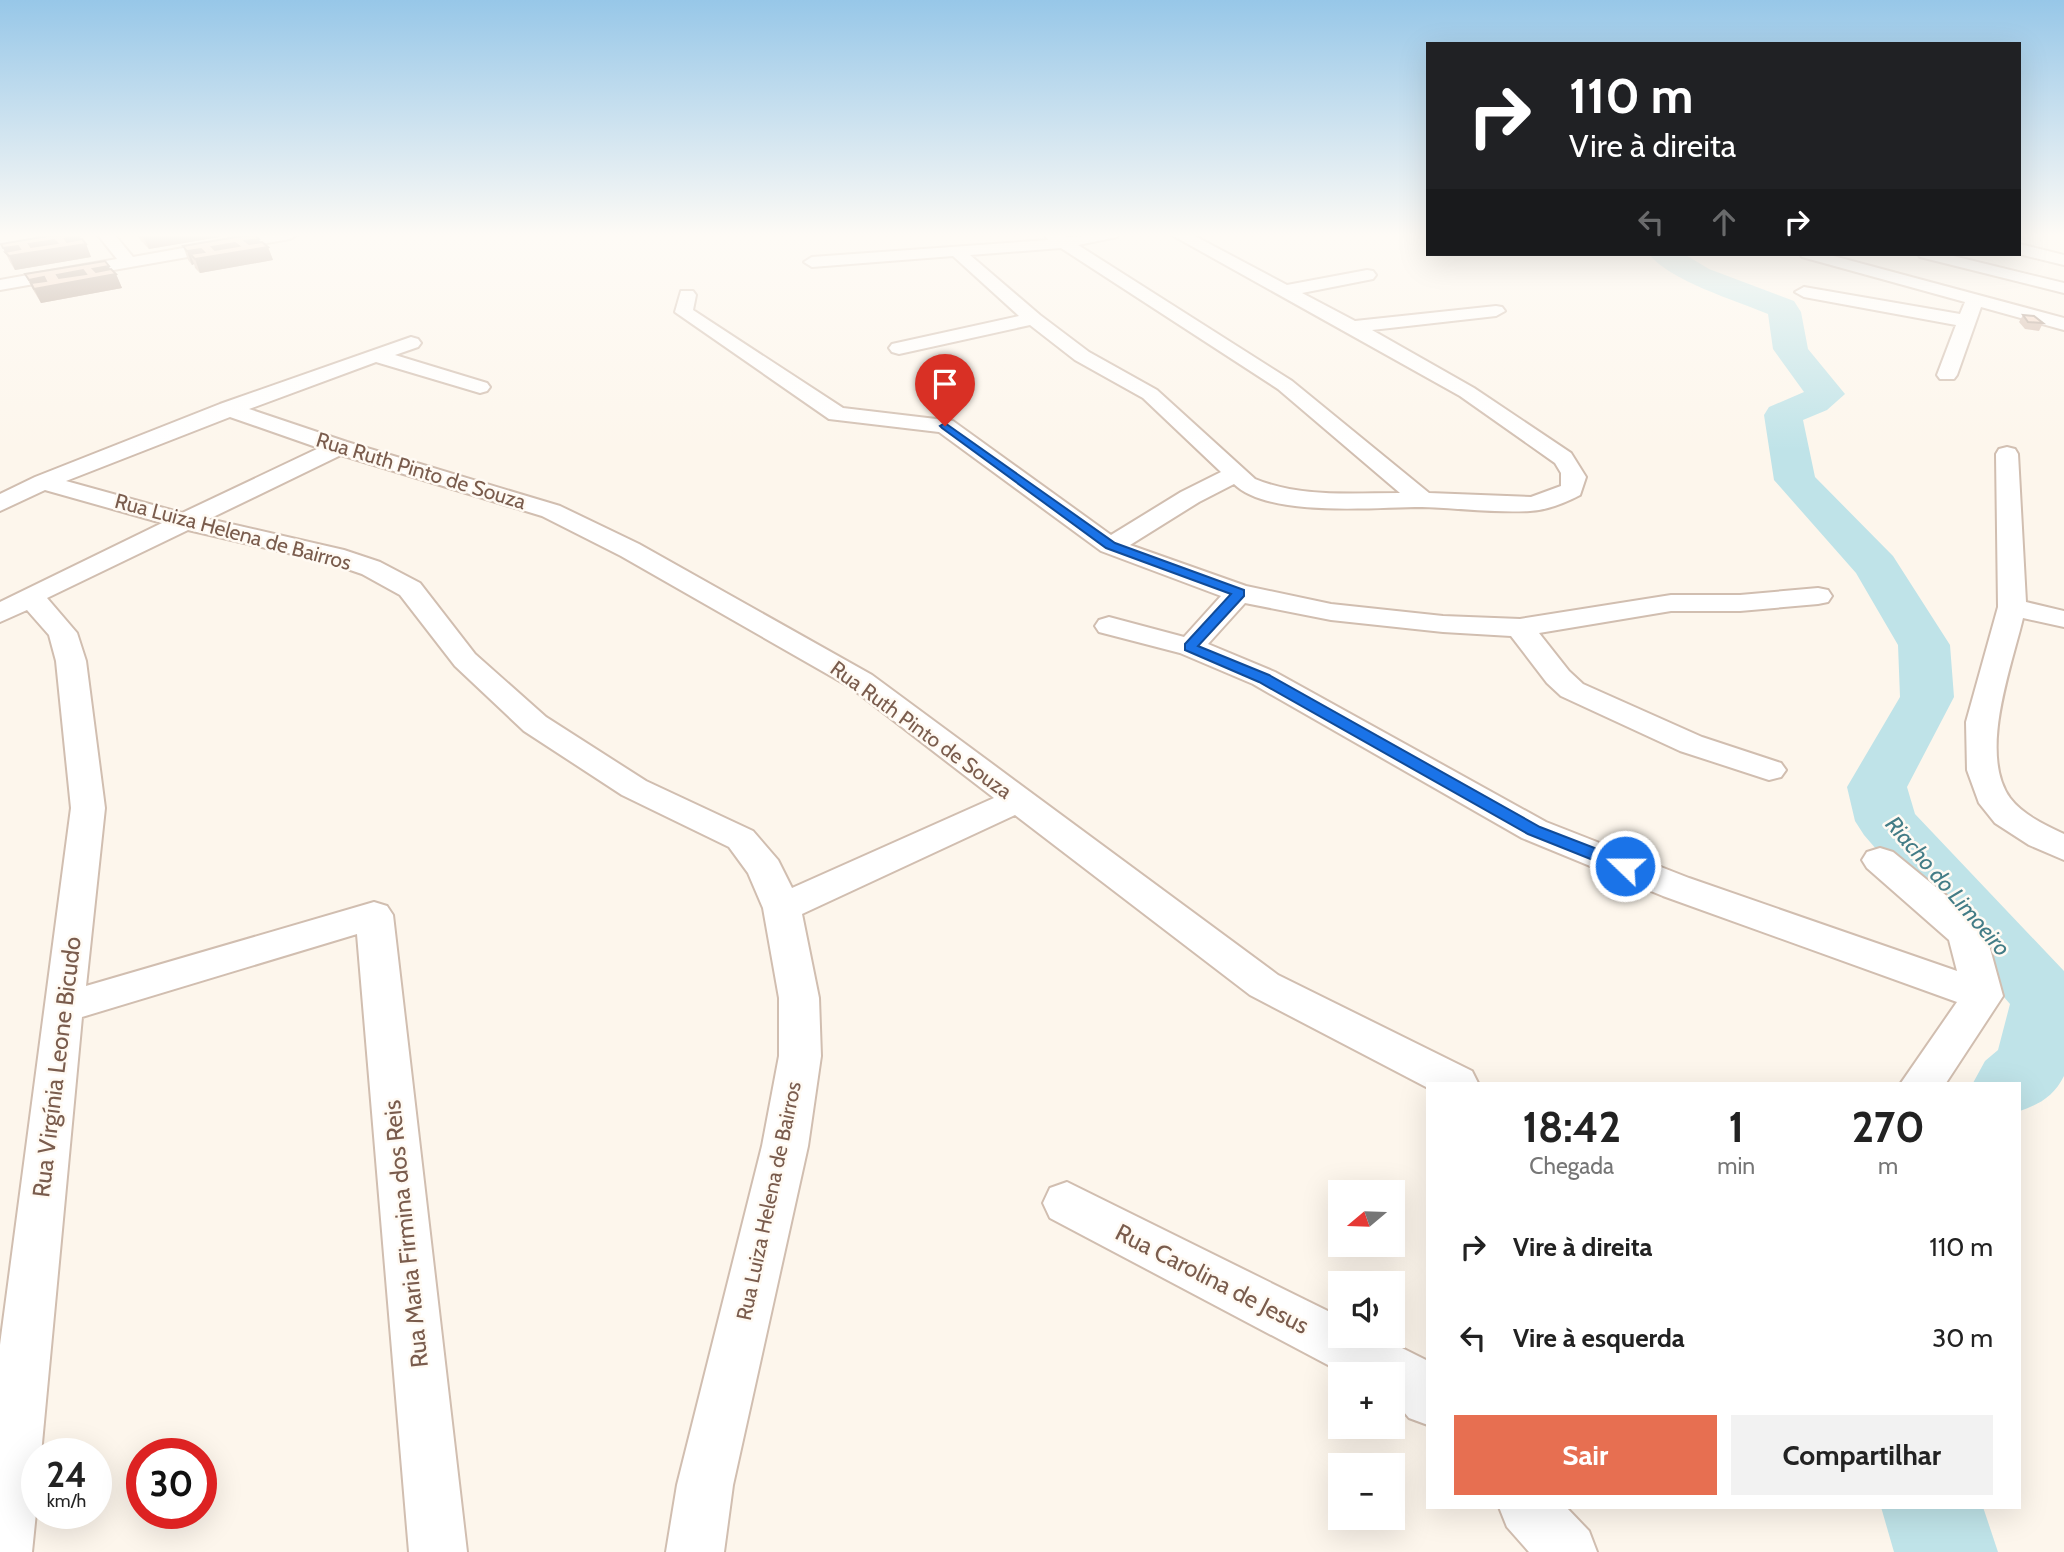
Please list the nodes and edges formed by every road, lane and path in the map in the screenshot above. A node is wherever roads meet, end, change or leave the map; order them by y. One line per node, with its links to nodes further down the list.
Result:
1 (685, 306): 26 (street)
2 (1018, 306): 9 (street)
3 (1163, 306): 23 (street)
4 (1313, 306): 12 (street)
5 (1885, 306): 10 (street)
6 (1973, 306): 10 (street)
7 (1999, 306): 11 (street)
8 (1496, 311): 12 (street)
9 (1032, 319): 14 (street); 21 (street)
10 (1967, 321): 16 (street)
11 (2064, 324)
12 (1352, 327): 23 (street)
13 (411, 343): 15 (street)
14 (899, 348)
15 (375, 355): 17 (street); 18 (street)
16 (1947, 375)
17 (480, 387)
18 (228, 409): 19 (street, Rua Ruth Pinto de Souza); 22 (street)
19 (339, 447): 25 (street); 36 (street, Rua Ruth Pinto de Souza)
20 (2007, 454): 30 (street)
21 (1236, 474): 23 (street); 26 (street)
22 (43, 482): 24 (street); 25 (street, Rua Luiza Helena de Bairros)
23 (1423, 499)
24 (0, 504)
25 (183, 521): 29 (street); 39 (street, Rua Luiza Helena de Bairros)
26 (1110, 546): 27 (street)
27 (1239, 593): 33 (street); 34 (street)
28 (1818, 596): 33 (street)
29 (15, 605): 41 (street, Rua Virgínia Leone Bicudo)
30 (2012, 607): 31 (street); 37 (street)
31 (2064, 619)
32 (1109, 626): 34 (street)
33 (1520, 628): 35 (street)
34 (1190, 647): 40 (street)
35 (1769, 770)
36 (1018, 800): 39 (street); 42 (street, Rua Ruth Pinto de Souza)
37 (2064, 848)
38 (1880, 860): 40 (street)
39 (782, 908): 49 (street, Rua Luiza Helena de Bairros)
40 (1983, 996): 43 (street)
41 (63, 1008): 47 (street, Rua Virgínia Leone Bicudo); 48 (street, Rua Maria Firmina dos Reis)
42 (1455, 1082)
43 (1924, 1082)
44 (1067, 1203): 45 (street, Rua Carolina de Jesus)
45 (1426, 1397)
46 (1529, 1509): 50 (street)
47 (3, 1552)
48 (438, 1552)
49 (695, 1552)
50 (1568, 1552)

